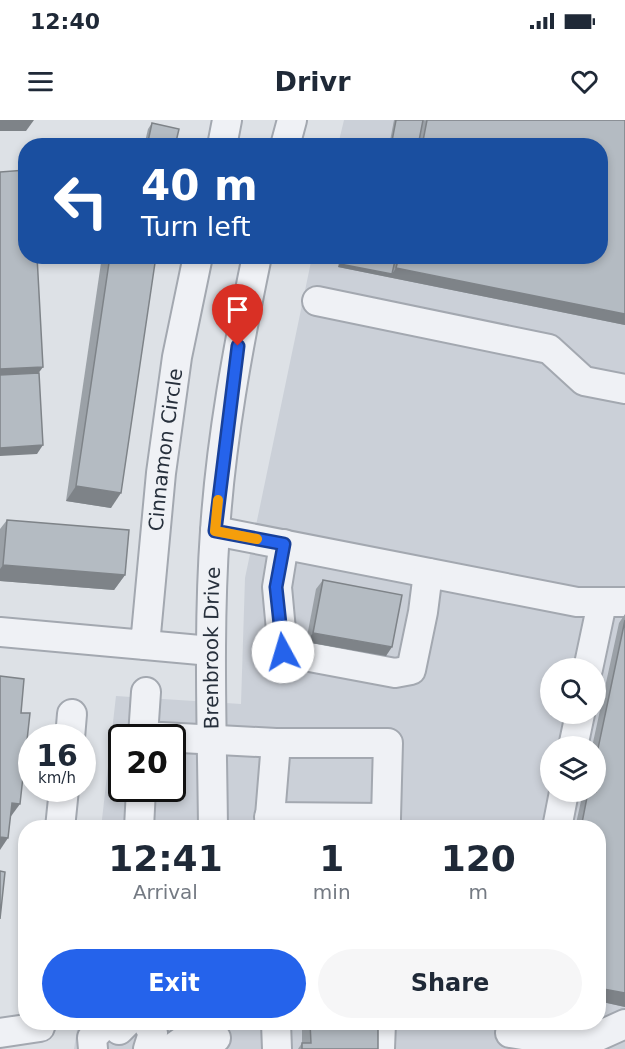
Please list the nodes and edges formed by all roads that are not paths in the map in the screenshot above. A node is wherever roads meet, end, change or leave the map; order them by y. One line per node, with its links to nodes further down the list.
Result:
1 (227, 120): 3 (street)
2 (292, 120): 4 (street)
3 (224, 138)
4 (287, 138)
5 (196, 264): 14 (street, Cinnamon Circle)
6 (255, 264): 9 (street, Brenbrook Drive)
7 (317, 301): 8 (street)
8 (625, 389)
9 (215, 531): 10 (street); 15 (street, Brenbrook Drive)
10 (284, 544): 11 (street); 11 (street)
11 (428, 573): 12 (street)
12 (613, 602): 16 (street)
13 (0, 633): 14 (street)
14 (146, 645): 15 (street)
15 (211, 651): 20 (street, Brenbrook Drive)
16 (592, 658)
17 (146, 692): 18 (street)
18 (144, 724)
19 (186, 739): 20 (street)
20 (212, 740): 21 (street); 27 (street, Brenbrook Drive)
21 (276, 744): 28 (street); 29 (street)
22 (63, 802): 25 (street)
23 (140, 802): 26 (street)
24 (562, 802): 30 (street)
25 (61, 820)
26 (139, 820)
27 (213, 820)
28 (269, 820)
29 (386, 820)
30 (559, 820)
31 (625, 1024): 39 (street)
32 (20, 1030): 36 (street)
33 (151, 1030): 42 (street)
34 (276, 1030): 44 (street)
35 (381, 1030): 45 (street)
36 (0, 1033)
37 (509, 1035): 40 (street)
38 (216, 1037): 43 (street)
39 (581, 1044): 40 (street); 41 (street)
40 (547, 1045)
41 (625, 1046)
42 (148, 1049)
43 (171, 1049)
44 (277, 1049)
45 (380, 1049)

